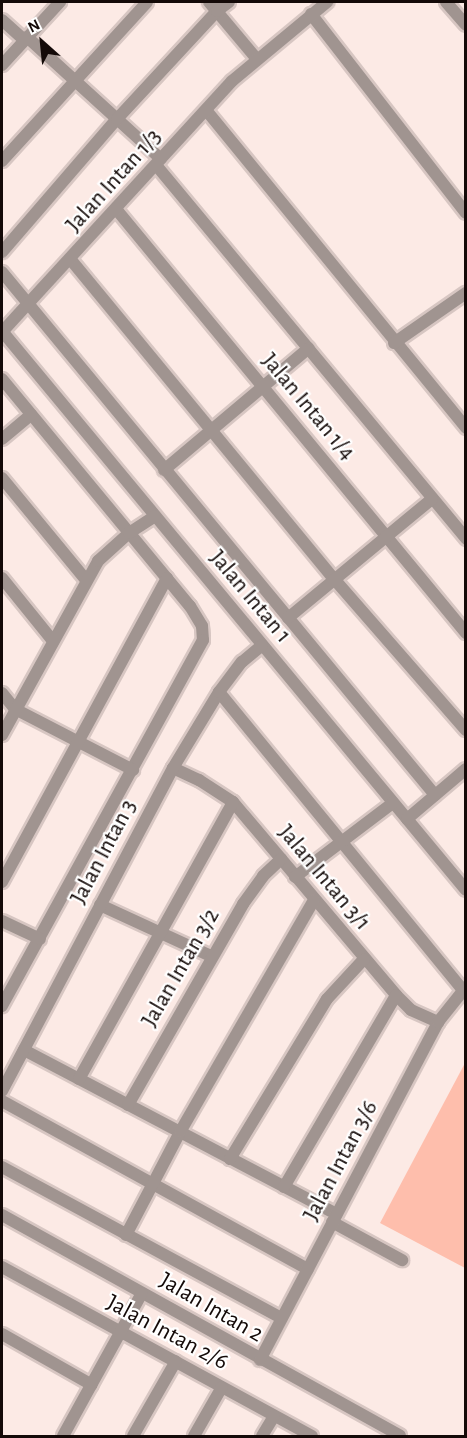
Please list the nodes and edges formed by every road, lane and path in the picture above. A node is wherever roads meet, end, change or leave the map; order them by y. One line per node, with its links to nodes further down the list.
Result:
1 (60, 2): 10 (street)
2 (147, 2): 13 (street)
3 (229, 2): 6 (street)
4 (327, 2): 7 (street, Jalan Intan 1/3)
5 (446, 2): 9 (street)
6 (213, 6): 11 (street); 15 (street)
7 (311, 14): 11 (street, Jalan Intan 1/3); 19 (street)
8 (2, 20): 10 (street)
9 (465, 26)
10 (26, 39): 12 (street); 13 (street)
11 (256, 58): 14 (street, Jalan Intan 1/3)
12 (2, 65)
13 (75, 80): 15 (street); 16 (street)
14 (206, 110): 17 (street, Jalan Intan 1/3); 26 (street)
15 (117, 118): 17 (street); 20 (street)
16 (2, 161)
17 (159, 162): 18 (street, Jalan Intan 1/3); 27 (street)
18 (116, 209): 21 (street, Jalan Intan 1/3); 29 (street, Jalan Intan 1/4)
19 (465, 213)
20 (2, 252)
21 (71, 260): 24 (street, Jalan Intan 1/3); 32 (street)
22 (2, 272): 24 (street)
23 (465, 293): 26 (street)
24 (28, 306): 25 (street, Jalan Intan 1/3); 34 (street)
25 (2, 332): 37 (street, Jalan Intan 1)
26 (394, 343): 31 (street)
27 (309, 348): 29 (street); 36 (street)
28 (2, 379): 30 (street)
29 (263, 386): 32 (street); 39 (street, Jalan Intan 1/4)
30 (31, 415): 33 (street); 38 (street)
31 (465, 428)
32 (212, 431): 34 (street); 44 (street)
33 (2, 439)
34 (164, 470): 45 (street)
35 (2, 478): 43 (street)
36 (432, 499): 39 (street); 40 (street)
37 (155, 516): 38 (street); 48 (street, Jalan Intan 1)
38 (129, 533): 42 (street); 43 (street)
39 (387, 536): 44 (street); 46 (street, Jalan Intan 1/4)
40 (465, 539)
41 (2, 578): 47 (street)
42 (167, 578): 54 (street); 57 (street)
43 (86, 580): 47 (street)
44 (335, 580): 45 (street); 52 (street)
45 (288, 618): 58 (street)
46 (465, 633)
47 (52, 640): 51 (street)
48 (262, 645): 49 (street, Jalan Intan 3); 60 (street, Jalan Intan 1)
49 (219, 692): 55 (street, Jalan Intan 3); 62 (street)
50 (2, 693): 51 (street)
51 (15, 709): 53 (street); 54 (street)
52 (465, 730)
53 (2, 735)
54 (77, 743): 57 (street); 65 (street)
55 (173, 768): 59 (street, Jalan Intan 3/1); 68 (street, Jalan Intan 3)
56 (465, 769): 58 (street)
57 (133, 770): 71 (street)
58 (435, 795): 61 (street)
59 (233, 802): 63 (street, Jalan Intan 3/1); 70 (street)
60 (393, 802): 61 (street, Jalan Intan 1); 62 (street)
61 (407, 819): 66 (street, Jalan Intan 1)
62 (342, 841): 64 (street); 74 (street)
63 (281, 859): 64 (street, Jalan Intan 3/1); 72 (street, Jalan Intan 3/2)
64 (295, 877): 67 (street, Jalan Intan 3/1)
65 (2, 882)
66 (465, 890)
67 (314, 900): 73 (street, Jalan Intan 3/1); 83 (street)
68 (100, 905): 70 (street); 78 (street, Jalan Intan 3)
69 (2, 921): 71 (street)
70 (158, 933): 72 (street); 79 (street)
71 (40, 939): 76 (street)
72 (211, 956): 82 (street, Jalan Intan 3/2)
73 (364, 959): 75 (street, Jalan Intan 3/1); 84 (street)
74 (464, 988): 77 (street, Jalan Intan 3/6)
75 (396, 995): 77 (street, Jalan Intan 3/1); 87 (street)
76 (2, 1006)
77 (438, 1022): 89 (street, Jalan Intan 3/6)
78 (24, 1050): 79 (street); 80 (street, Jalan Intan 3)
79 (79, 1079): 82 (street)
80 (2, 1091)
81 (2, 1101): 86 (street)
82 (128, 1105): 83 (street)
83 (180, 1132): 84 (street); 86 (street)
84 (230, 1159): 87 (street)
85 (2, 1167): 90 (street)
86 (153, 1185): 90 (street); 93 (street)
87 (284, 1187): 89 (street)
88 (2, 1215): 94 (street, Jalan Intan 2)
89 (335, 1218): 91 (street); 93 (street, Jalan Intan 3/6)
90 (126, 1235): 95 (street)
91 (402, 1260)
92 (2, 1267): 96 (street, Jalan Intan 2/6)
93 (308, 1269): 95 (street, Jalan Intan 3/6)
94 (142, 1293): 96 (street); 98 (street, Jalan Intan 2)
95 (281, 1318): 98 (street, Jalan Intan 3/6)
96 (121, 1333): 99 (street, Jalan Intan 2/6); 100 (street)
97 (2, 1334): 100 (street)
98 (260, 1360): 108 (street, Jalan Intan 2)
99 (176, 1361): 101 (street, Jalan Intan 2/6); 104 (street)
100 (92, 1385): 103 (street)
101 (222, 1387): 102 (street, Jalan Intan 2/6); 105 (street)
102 (274, 1416): 106 (street); 107 (street, Jalan Intan 2/6)
103 (63, 1437)
104 (133, 1437)
105 (194, 1437)
106 (262, 1437)
107 (312, 1437)
108 (400, 1437)

